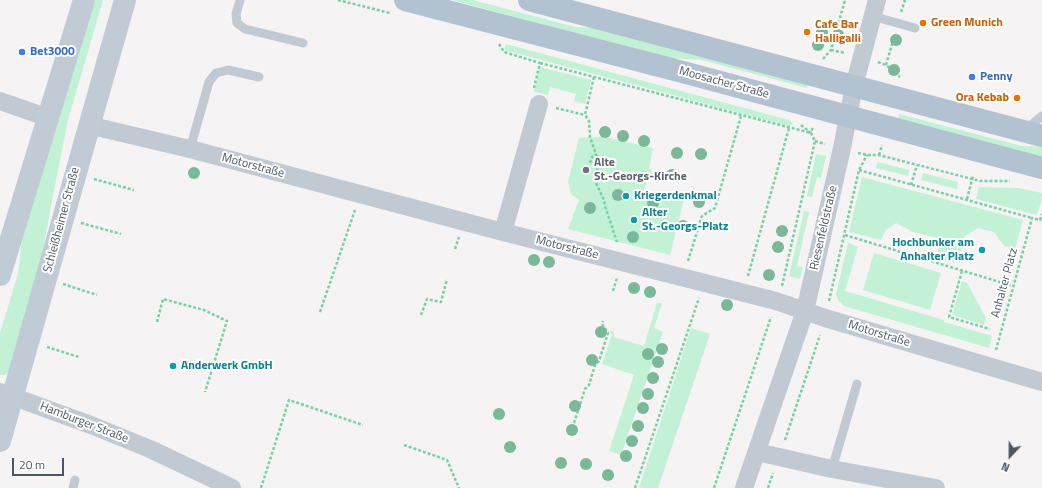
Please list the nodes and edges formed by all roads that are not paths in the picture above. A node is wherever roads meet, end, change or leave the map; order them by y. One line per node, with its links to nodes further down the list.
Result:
1 (84, 0): 15 (main road)
2 (125, 0): 16 (main road, Schleißheimer Straße)
3 (240, 0): 8 (lane)
4 (404, 0): 13 (main road, Moosacher Straße)
5 (529, 0): 10 (main road)
6 (875, 8): 7 (lane); 10 (street, Riesenfeldstraße)
7 (915, 28)
8 (303, 43)
9 (259, 77): 18 (lane)
10 (854, 86): 13 (street, Riesenfeldstraße); 17 (main road)
11 (0, 101): 15 (street)
12 (539, 104): 20 (street)
13 (847, 116): 19 (main road, Moosacher Straße); 22 (street, Riesenfeldstraße)
14 (1042, 116): 17 (lane)
15 (49, 118): 21 (main road)
16 (88, 125): 18 (street, Motorstraße); 25 (main road, Schleißheimer Straße)
17 (1033, 133)
18 (190, 150): 20 (street, Motorstraße)
19 (1042, 168)
20 (503, 232): 22 (street, Motorstraße)
21 (0, 276)
22 (805, 311): 23 (street, Motorstraße); 27 (street, Riesenfeldstraße)
23 (1042, 382)
24 (857, 384): 28 (lane)
25 (7, 394): 26 (main road, Schleißheimer Straße); 29 (street, Hamburger Straße)
26 (0, 441)
27 (757, 452): 28 (street); 30 (street, Riesenfeldstraße)
28 (832, 469): 31 (street)
29 (232, 488)
30 (744, 488)
31 (936, 488)

